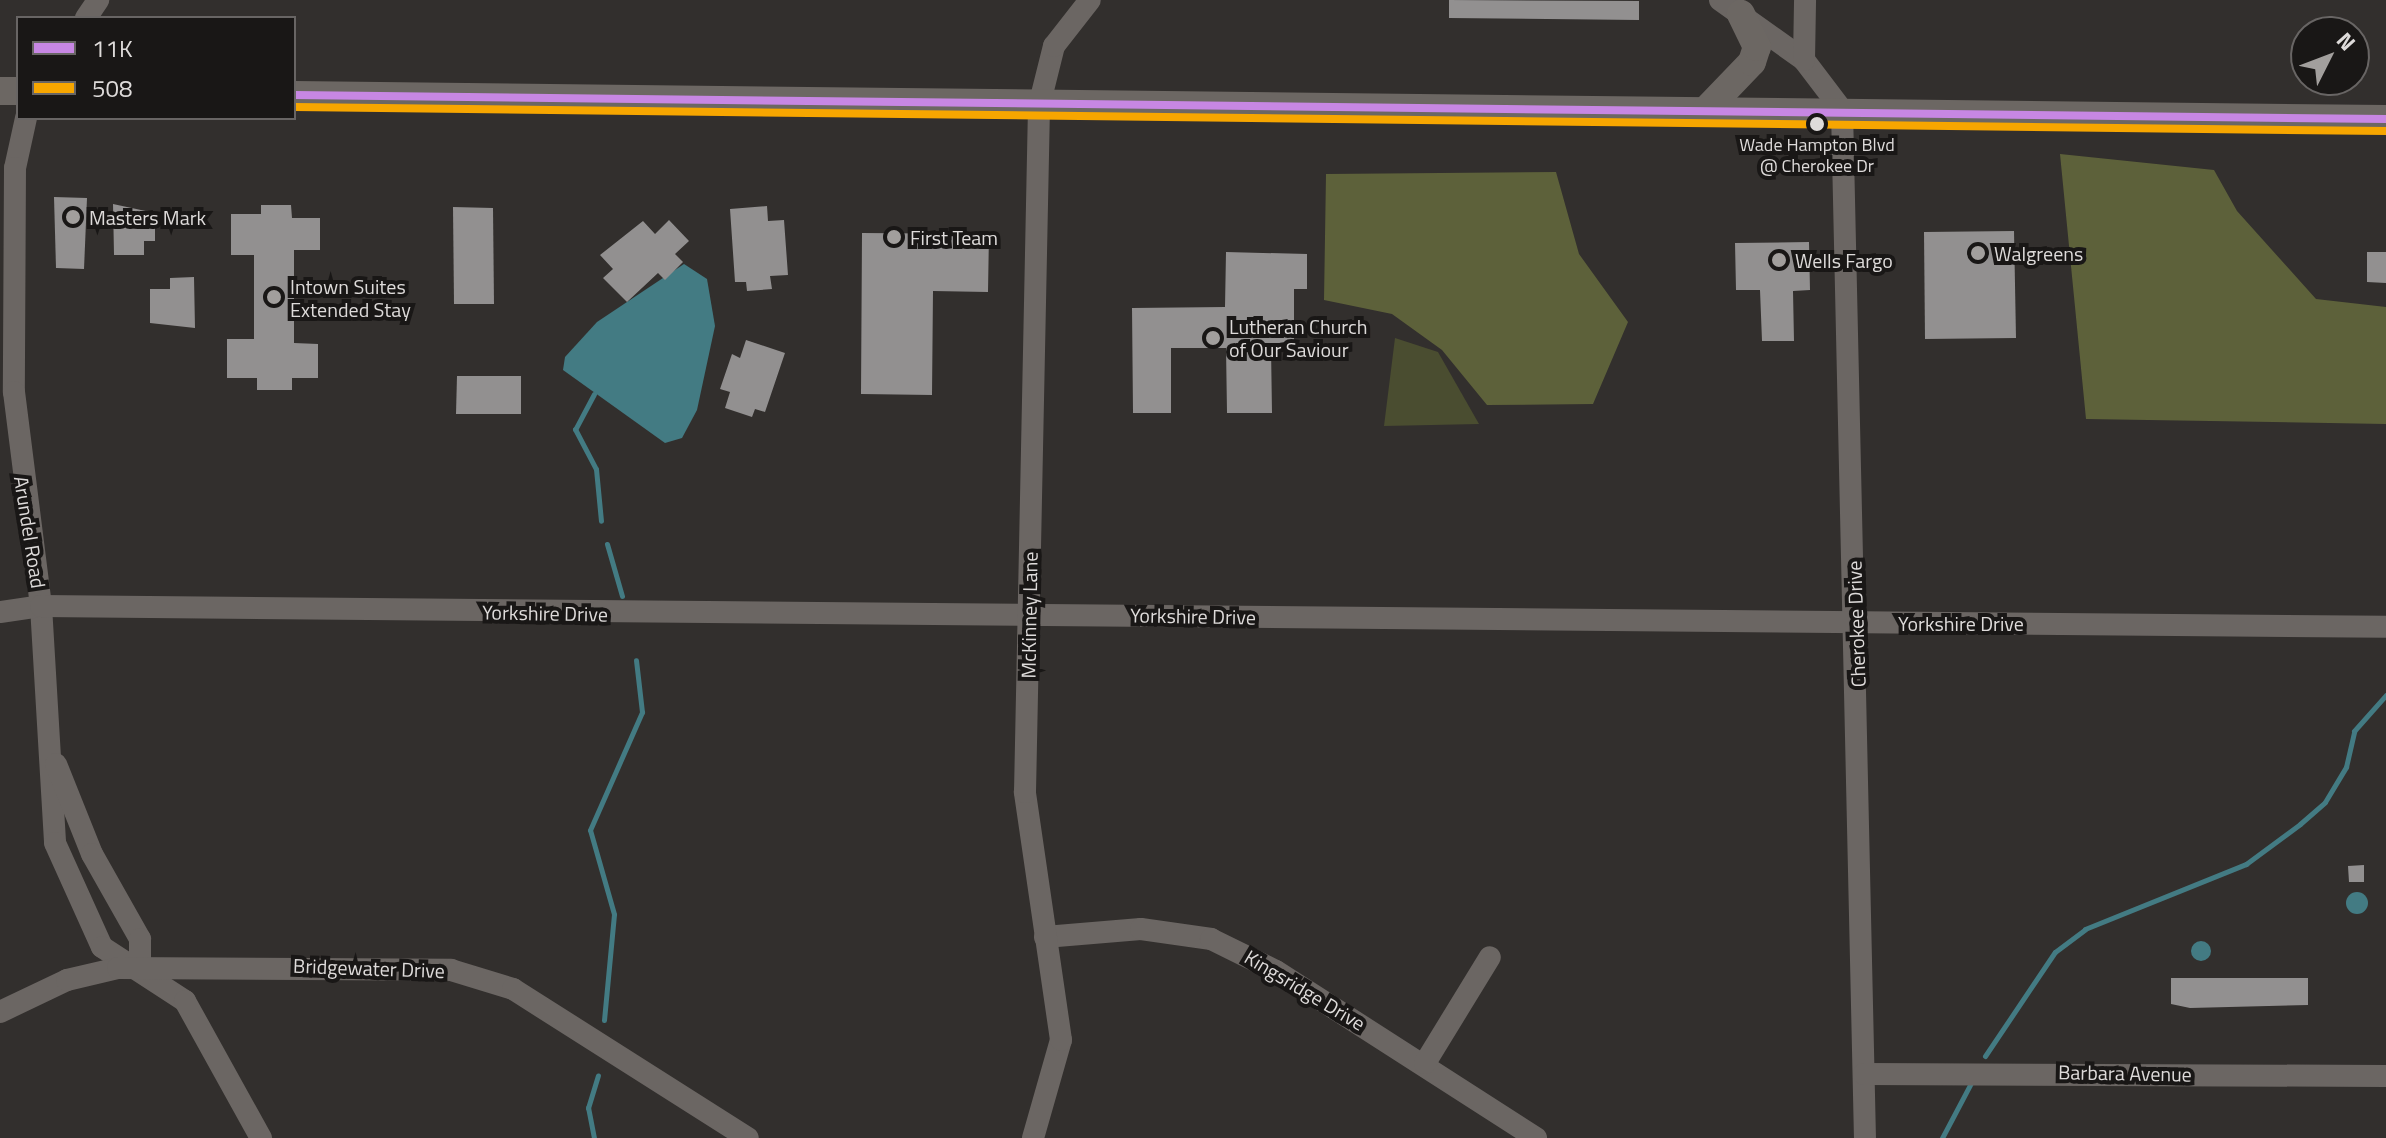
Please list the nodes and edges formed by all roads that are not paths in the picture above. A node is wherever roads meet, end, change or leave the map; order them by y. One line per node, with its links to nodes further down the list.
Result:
1 (1090, 0): 6 (street, McKinney Lane)
2 (1805, 0): 4 (street)
3 (1730, 7): 4 (street); 7 (main road)
4 (1804, 60): 8 (street)
5 (296, 95): 6 (main road)
6 (1041, 95): 7 (main road); 13 (street, McKinney Lane)
7 (1706, 110): 8 (main road)
8 (1842, 110): 9 (main road); 14 (street, Cherokee Drive)
9 (2386, 119)
10 (26, 120): 11 (street, Arundel Road)
11 (41, 606): 12 (street, Yorkshire Drive); 13 (street, Yorkshire Drive); 16 (street, Arundel Road)
12 (0, 612)
13 (1029, 615): 14 (street, Yorkshire Drive); 17 (street, McKinney Lane)
14 (1856, 622): 15 (street, Yorkshire Drive); 22 (street, Cherokee Drive)
15 (2386, 627)
16 (53, 756): 19 (street, Arundel Road); 19 (street, Arundel Road)
17 (1045, 937): 21 (street, Kingsridge Drive); 26 (street, McKinney Lane)
18 (1490, 957): 21 (street)
19 (140, 967): 20 (street, Bridgewater Drive); 24 (street, Arundel Road); 25 (street, Bridgewater Drive)
20 (0, 1012)
21 (1425, 1063): 27 (street, Kingsridge Drive)
22 (1864, 1074): 23 (street, Barbara Avenue); 28 (street, Cherokee Drive)
23 (2386, 1076)
24 (261, 1138)
25 (748, 1138)
26 (1033, 1138)
27 (1536, 1138)
28 (1865, 1138)

